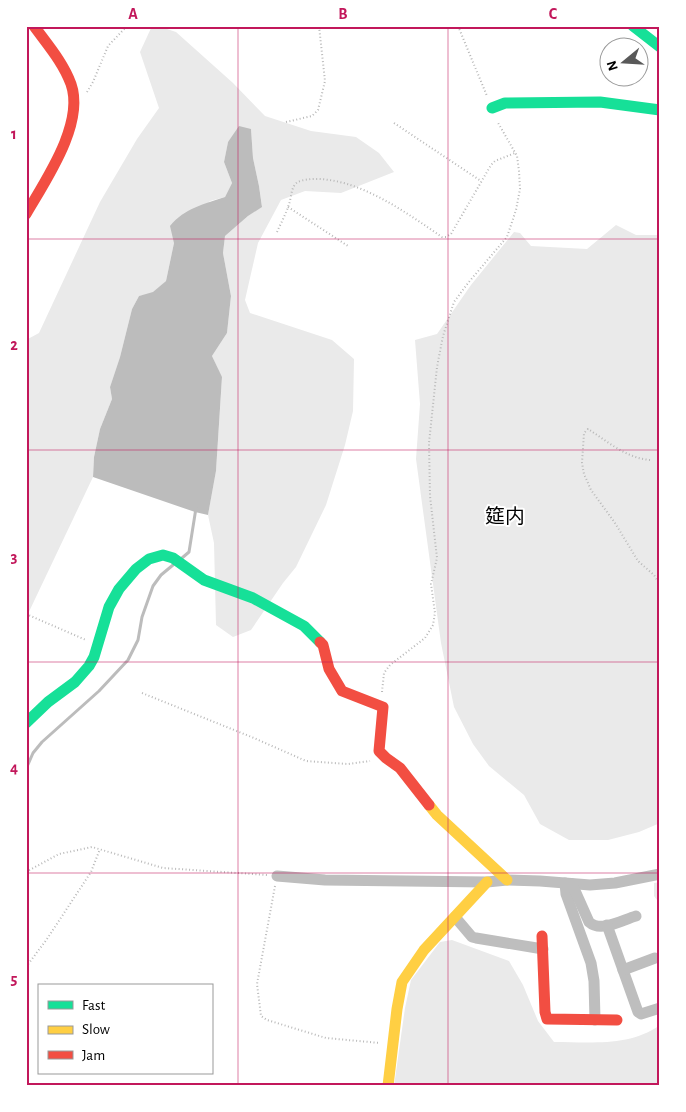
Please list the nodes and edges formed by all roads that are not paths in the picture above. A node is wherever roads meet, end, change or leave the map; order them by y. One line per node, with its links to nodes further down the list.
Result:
1 (34, 26): 6 (street)
2 (639, 28): 3 (street)
3 (660, 47)
4 (492, 108): 5 (street)
5 (660, 110)
6 (26, 214)
7 (26, 723): 10 (street)
8 (660, 874): 12 (street)
9 (277, 876): 11 (street)
10 (507, 880): 11 (street); 12 (street)
11 (487, 882): 14 (street)
12 (568, 884): 15 (street); 21 (street)
13 (636, 916): 15 (street)
14 (455, 917): 17 (street); 23 (street)
15 (607, 925): 19 (street)
16 (542, 936): 17 (street)
17 (543, 949): 21 (street)
18 (655, 958): 19 (street)
19 (623, 970): 20 (street)
20 (660, 1008)
21 (595, 1020): 22 (street)
22 (616, 1020)
23 (388, 1086)

